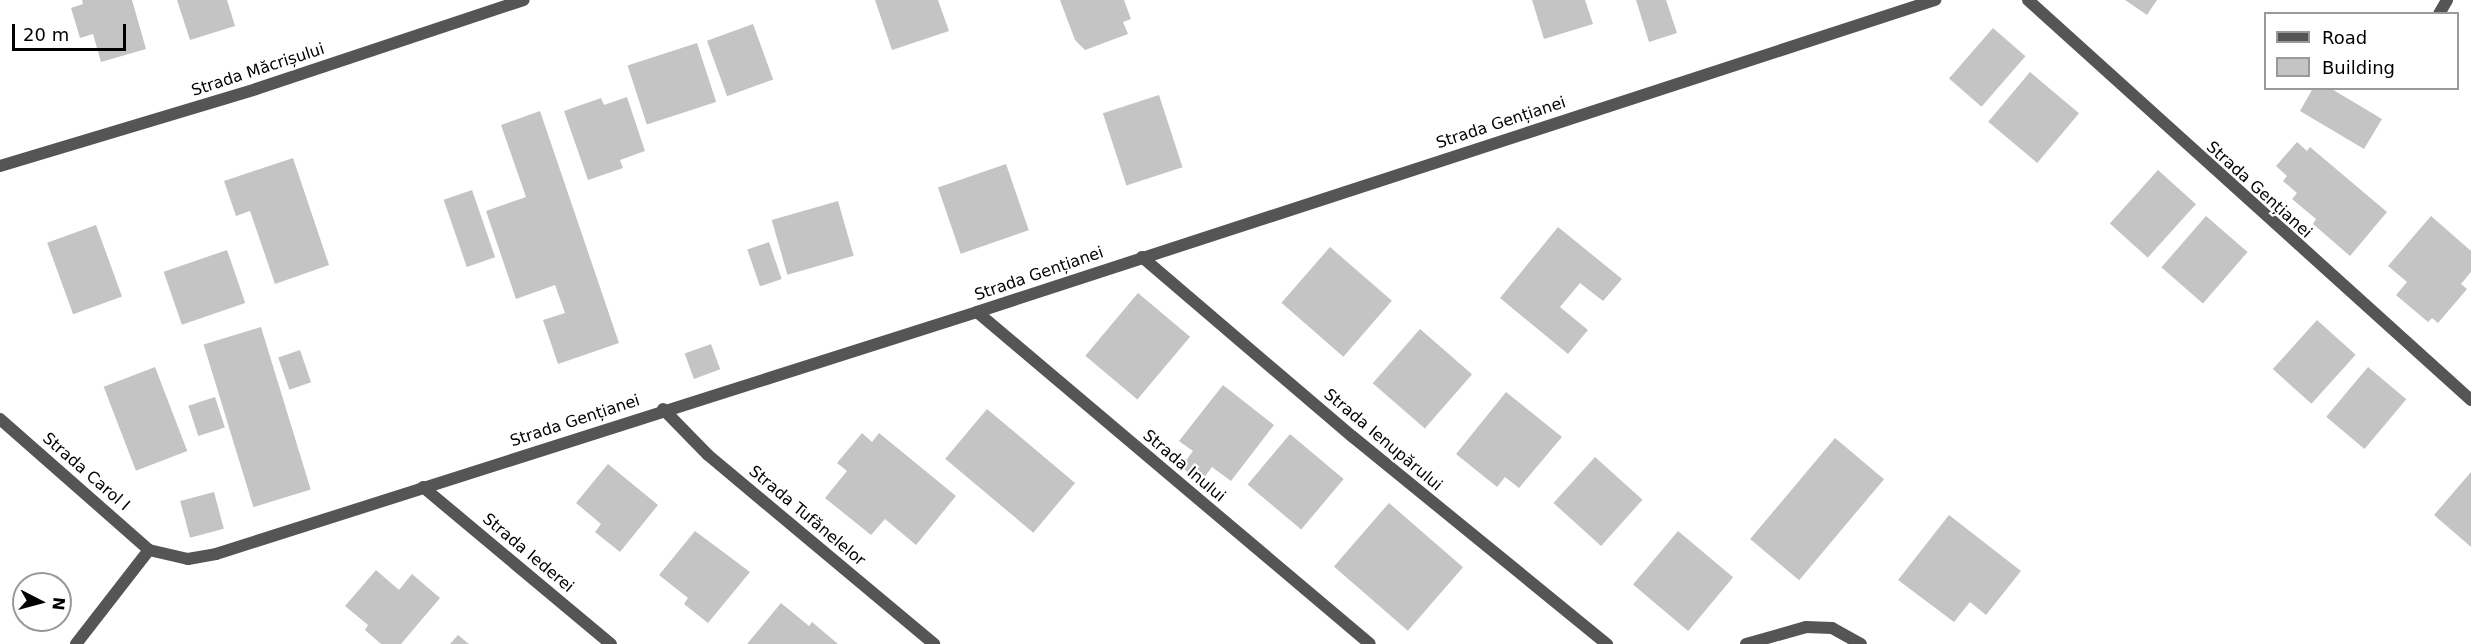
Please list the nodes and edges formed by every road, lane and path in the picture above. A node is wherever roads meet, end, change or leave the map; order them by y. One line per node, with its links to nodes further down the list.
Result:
1 (524, 0): 4 (street, Strada Măcrișului)
2 (1935, 0): 5 (street, Strada Gențianei)
3 (2028, 0): 7 (street, Strada Gențianei)
4 (0, 166)
5 (1142, 257): 6 (street, Strada Gențianei); 16 (street, Strada Ienupărului)
6 (977, 312): 8 (street, Strada Gențianei); 15 (street, Strada Inului)
7 (2471, 400)
8 (663, 409): 10 (street, Strada Gențianei); 14 (street, Strada Tufănelelor)
9 (0, 419): 11 (street, Strada Carol I)
10 (423, 487): 11 (street, Strada Gențianei); 13 (street, Strada Iederei)
11 (149, 550): 12 (street)
12 (76, 644)
13 (611, 644)
14 (934, 644)
15 (1370, 644)
16 (1607, 644)
17 (1746, 644): 18 (street)
18 (1861, 644)

